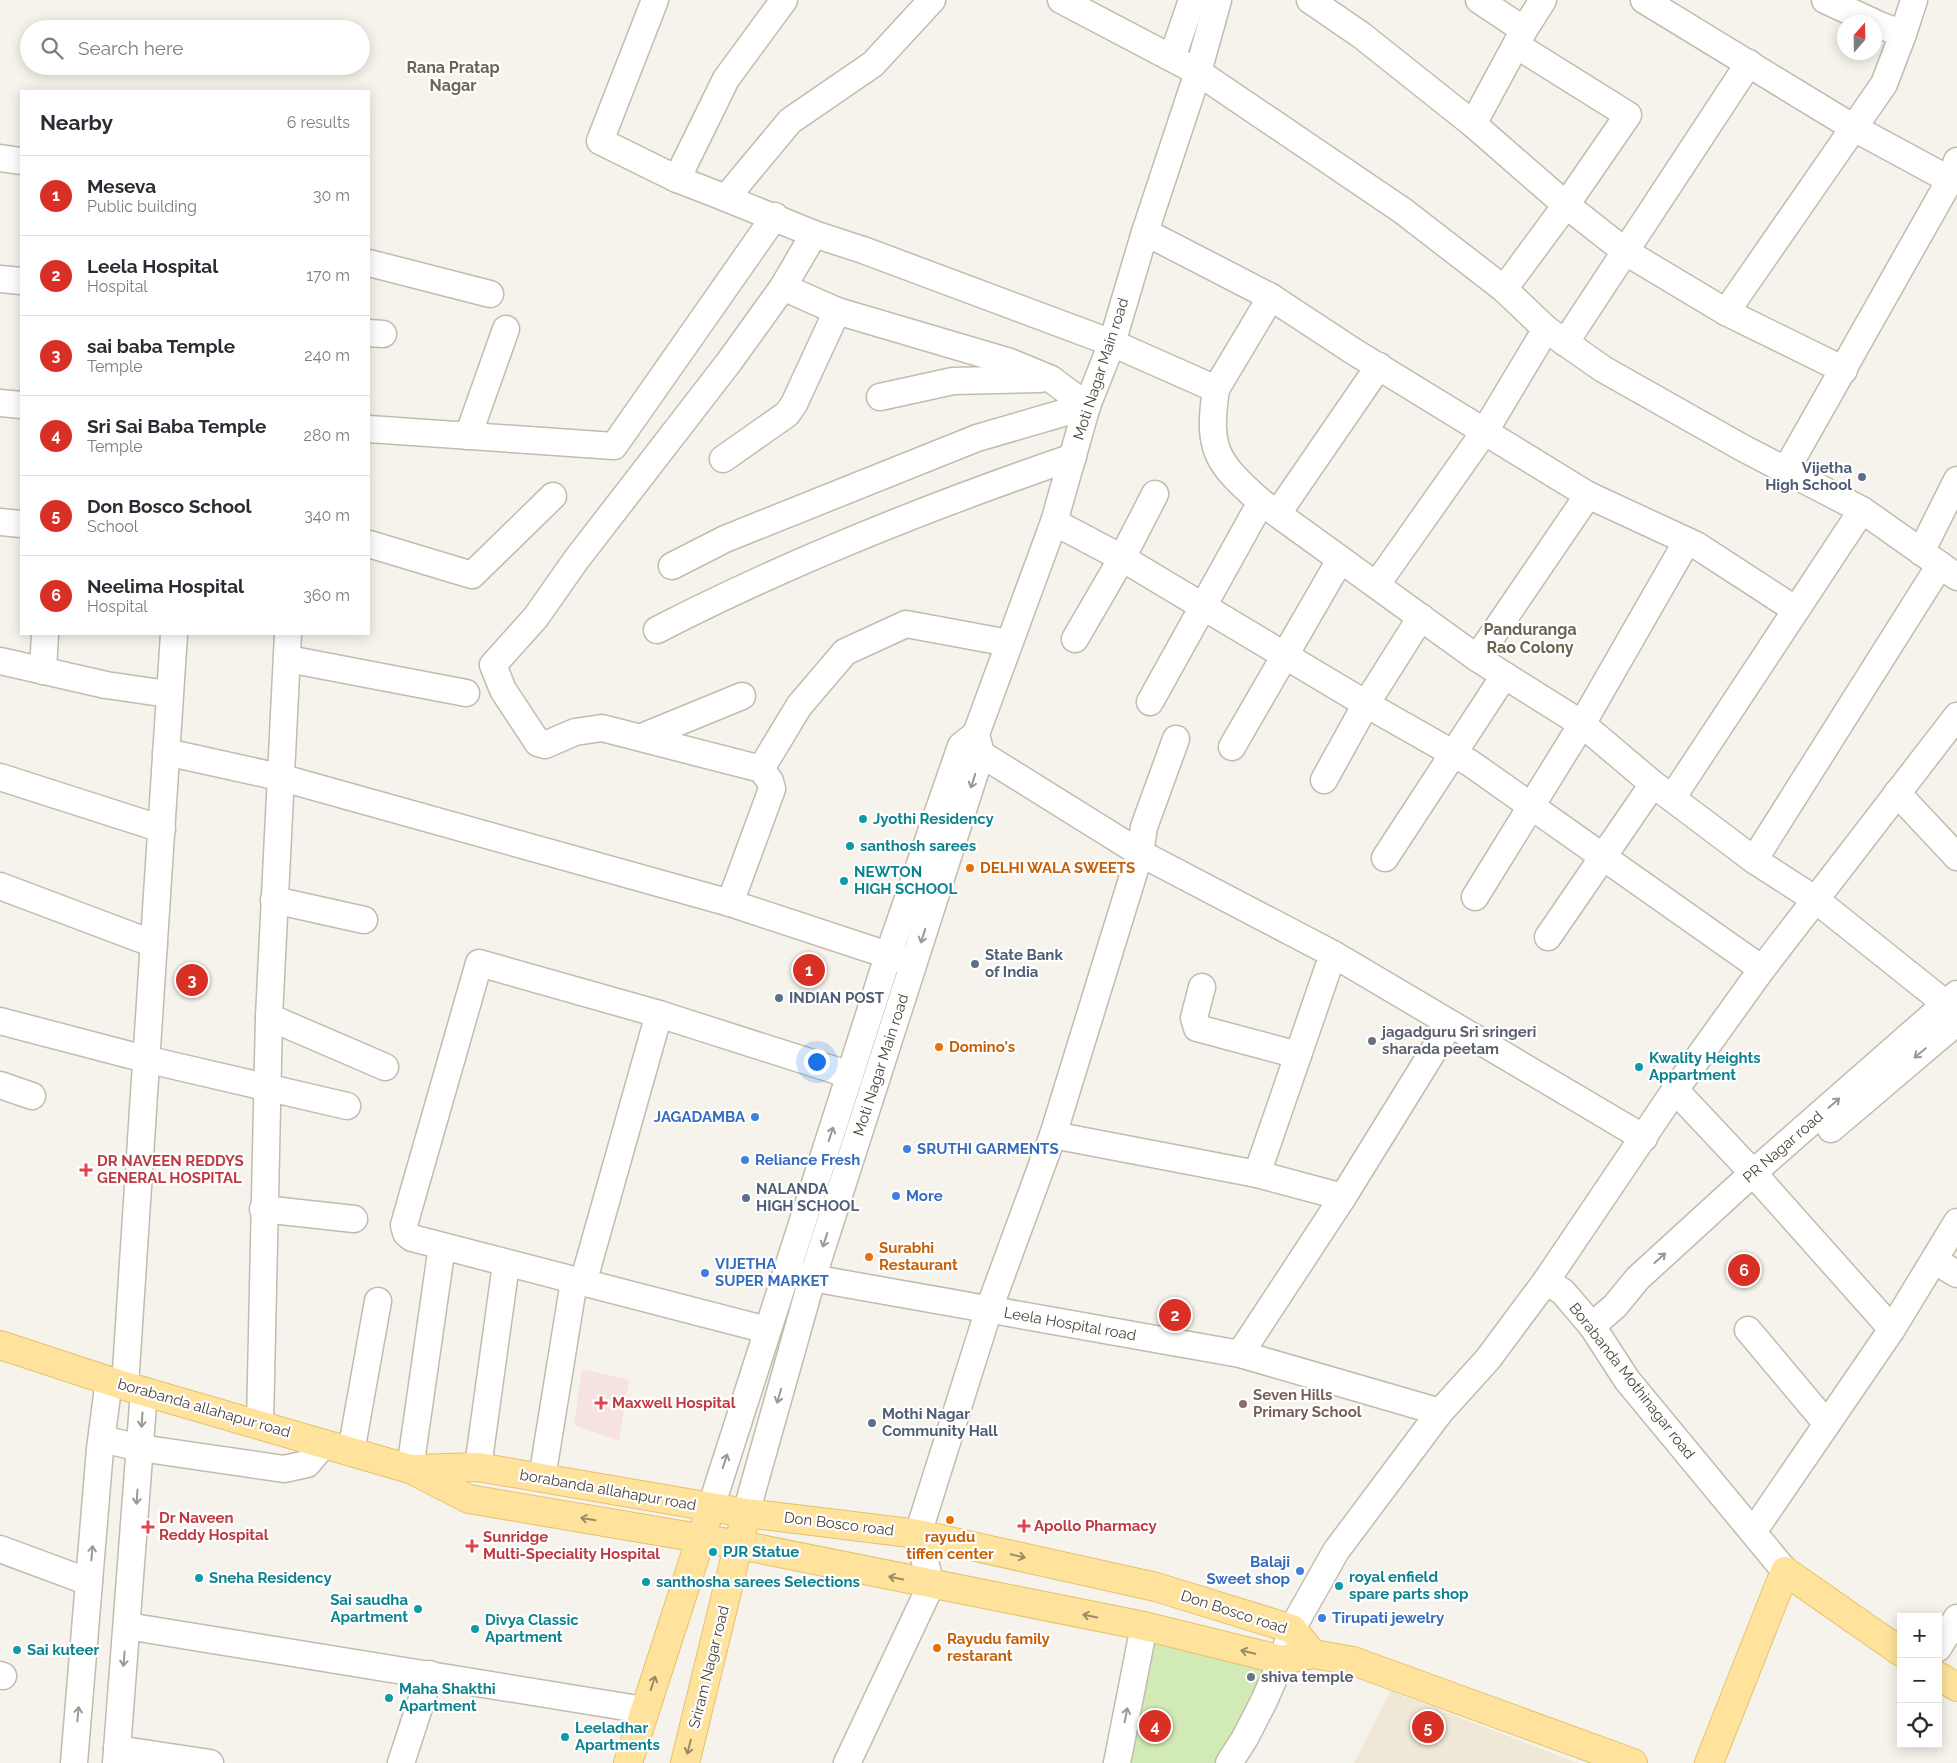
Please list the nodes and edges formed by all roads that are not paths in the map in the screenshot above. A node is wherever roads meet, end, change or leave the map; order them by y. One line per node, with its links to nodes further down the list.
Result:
1 (655, 0): 24 (street)
2 (784, 0): 24 (street)
3 (932, 0): 26 (street)
4 (1061, 0): 17 (street)
5 (1192, 0): 17 (street)
6 (1218, 0): 19 (street, Moti Nagar Main road)
7 (1310, 0): 20 (street)
8 (1479, 0): 16 (street)
9 (1543, 0): 16 (street)
10 (1644, 0): 18 (street)
11 (1825, 0): 13 (street)
12 (1914, 0): 15 (street)
13 (1857, 15)
14 (1882, 26): 15 (street)
15 (1903, 34): 21 (street)
16 (1520, 38): 20 (street); 27 (street)
17 (1172, 58): 19 (street)
18 (1749, 63): 21 (street); 31 (street)
19 (1198, 72): 29 (street, Moti Nagar Main road); 36 (street)
20 (1474, 124): 27 (street)
21 (1854, 128): 25 (street); 40 (street)
22 (0, 158): 23 (street)
23 (20, 160)
24 (677, 179): 26 (street)
25 (1951, 185): 45 (street)
26 (726, 198): 28 (street)
27 (1566, 205): 31 (street); 36 (street)
28 (775, 216): 30 (street); 54 (street)
29 (1145, 232): 38 (street); 43 (street, Moti Nagar Main road)
30 (814, 234): 35 (street); 43 (street)
31 (1626, 252): 40 (street); 42 (street)
32 (370, 263): 37 (street)
33 (0, 279): 34 (street)
34 (20, 281)
35 (783, 287): 39 (street); 95 (street)
36 (1504, 290): 42 (street)
37 (490, 294)
38 (1271, 298): 44 (street); 47 (street)
39 (836, 311): 46 (street); 56 (street)
40 (1726, 312): 45 (street)
41 (506, 329): 54 (street)
42 (1556, 336): 53 (street); 57 (street)
43 (1112, 343): 47 (street); 51 (street, Moti Nagar Main road)
44 (1379, 366): 53 (street); 62 (street)
45 (1844, 370): 57 (street)
46 (1051, 379): 48 (street); 51 (street)
47 (1216, 390): 62 (street)
48 (880, 397)
49 (0, 403): 50 (street)
50 (20, 405)
51 (1087, 406): 55 (street, Moti Nagar Main road); 72 (street)
52 (370, 429): 54 (street)
53 (1485, 432): 60 (street); 73 (street)
54 (468, 436)
55 (1073, 456): 65 (street, Moti Nagar Main road); 77 (street)
56 (723, 459)
57 (1786, 470): 63 (street)
58 (1957, 480): 71 (street)
59 (1155, 494): 69 (street)
60 (1588, 495): 67 (street); 84 (street)
61 (553, 496): 68 (street)
62 (1269, 508): 70 (street); 74 (street)
63 (1862, 510): 71 (street); 75 (street)
64 (0, 522): 66 (street)
65 (1054, 522): 69 (street); 81 (street, Moti Nagar Main road)
66 (20, 524)
67 (1687, 541): 75 (street); 94 (street)
68 (370, 544)
69 (1122, 558): 74 (street); 80 (street)
70 (1340, 560): 73 (street); 83 (street)
71 (1939, 565): 113 (street)
72 (672, 566)
73 (1377, 584): 76 (street)
74 (1201, 607): 83 (street); 91 (street)
75 (1796, 610): 105 (street)
76 (1421, 617): 84 (street); 92 (street)
77 (657, 630)
78 (45, 635): 86 (street)
79 (174, 635): 89 (street)
80 (1075, 639)
81 (1009, 644): 97 (street, Moti Nagar Main road); 101 (street)
82 (288, 646): 88 (street); 103 (street)
83 (1284, 656): 92 (street); 98 (street)
84 (1477, 658): 87 (street)
85 (0, 661): 86 (street)
86 (43, 670): 89 (street)
87 (1504, 676): 94 (street); 100 (street)
88 (466, 693)
89 (168, 694): 99 (street)
90 (742, 696): 95 (street)
91 (1150, 702)
92 (1366, 704): 100 (street); 104 (street)
93 (1957, 716): 106 (street)
94 (1582, 724): 105 (street); 107 (street)
95 (642, 737): 101 (street)
96 (1176, 739): 109 (street)
97 (973, 744): 109 (street); 123 (street, Moti Nagar Main road); 124 (street, Moti Nagar Main road, one-way to 124)
98 (1232, 746)
99 (166, 752): 103 (street); 108 (street)
100 (1452, 752): 107 (street); 112 (street)
101 (761, 769): 118 (street)
102 (0, 777): 108 (street)
103 (279, 777): 116 (street); 118 (street)
104 (1324, 780)
105 (1662, 791): 110 (street); 113 (street)
106 (1898, 793): 111 (street); 117 (street)
107 (1531, 806): 110 (street); 115 (street)
108 (162, 829): 121 (street)
109 (1140, 853): 122 (street); 141 (street)
110 (1603, 857): 120 (street); 125 (street)
111 (1957, 857)
112 (1385, 858)
113 (1754, 860): 117 (street)
114 (0, 886): 121 (street)
115 (1475, 897)
116 (274, 900): 119 (street); 129 (street)
117 (1816, 900): 125 (street); 127 (street)
118 (730, 903): 123 (street)
119 (364, 920)
120 (1548, 937)
121 (154, 944): 133 (street)
122 (1333, 954): 131 (street); 132 (street)
123 (888, 956): 124 (street); 135 (street, Moti Nagar Main road)
124 (914, 964): 154 (street, Moti Nagar Main road, one-way to 154)
125 (1762, 969): 138 (street)
126 (1202, 987): 132 (street)
127 (1954, 1009): 144 (street, PR Nagar road)
128 (659, 1014): 135 (street); 149 (street); 156 (street)
129 (269, 1017): 134 (street); 137 (street)
130 (0, 1021): 133 (street)
131 (1450, 1024): 142 (street); 145 (street)
132 (1298, 1055): 143 (street)
133 (145, 1059): 137 (street); 165 (street)
134 (384, 1067)
135 (850, 1075): 152 (street, Moti Nagar Main road, one-way to 135)
136 (0, 1085): 139 (street)
137 (266, 1088): 140 (street); 146 (street)
138 (1675, 1090): 142 (street); 144 (street)
139 (32, 1096)
140 (347, 1106)
141 (1053, 1134): 143 (street); 158 (street)
142 (1644, 1138): 155 (street)
143 (1257, 1174): 145 (street)
144 (1759, 1179): 159 (street, PR Nagar road); 160 (street)
145 (1343, 1197): 164 (street)
146 (263, 1209): 147 (street); 167 (street)
147 (354, 1219)
148 (1957, 1222): 150 (street)
149 (442, 1246): 151 (street); 174 (street)
150 (1934, 1261): 153 (street); 160 (street)
151 (506, 1264): 156 (street); 173 (street)
152 (785, 1274): 154 (street, Leela Hospital road); 161 (street, Moti Nagar Main road)
153 (1957, 1274)
154 (812, 1279): 158 (street, Leela Hospital road); 177 (street, Moti Nagar Main road, one-way to 177)
155 (1546, 1281): 159 (street, Borabanda Mothinagar road); 166 (street)
156 (579, 1282): 161 (street); 175 (street)
157 (378, 1301): 172 (street)
158 (989, 1309): 164 (street, Leela Hospital road); 179 (street)
159 (1592, 1326): 178 (street, Borabanda Mothinagar road)
160 (1892, 1329): 168 (street)
161 (767, 1330): 176 (street, Moti Nagar Main road, one-way to 161)
162 (1748, 1330): 168 (street)
163 (0, 1345): 165 (main road, borabanda allahapur road)
164 (1240, 1354): 166 (street, Leela Hospital road)
165 (126, 1386): 167 (main road, borabanda allahapur road); 169 (street); 171 (street, one-way to 171)
166 (1440, 1412): 189 (street)
167 (260, 1424): 170 (main road, borabanda allahapur road)
168 (1827, 1424): 178 (street)
169 (102, 1439): 171 (street); 184 (street, one-way to 169)
170 (324, 1444): 171 (street); 172 (main road, borabanda allahapur road)
171 (140, 1448): 187 (street, one-way to 187)
172 (351, 1452): 174 (main road, borabanda allahapur road)
173 (478, 1467): 174 (main road, borabanda allahapur road); 175 (main road, borabanda allahapur road)
174 (410, 1469): 180 (main road, borabanda allahapur road, one-way to 174)
175 (542, 1478): 176 (main road, borabanda allahapur road)
176 (711, 1507): 177 (main road, borabanda allahapur road); 180 (main road)
177 (746, 1513): 179 (main road, Don Bosco road); 181 (main road, Sriram Nagar road)
178 (1753, 1532): 183 (street, Borabanda Mothinagar road)
179 (918, 1534): 185 (street); 189 (main road, Don Bosco road, one-way to 189)
180 (700, 1538): 181 (main road, borabanda allahapur road); 197 (main road, one-way to 180)
181 (740, 1545): 185 (main road, Don Bosco road, one-way to 181); 203 (main road, Sriram Nagar road, one-way to 203)
182 (0, 1549): 184 (street)
183 (1785, 1571): 191 (main road, Borabanda Mothinagar road); 208 (main road)
184 (89, 1582): 199 (street, one-way to 184)
185 (931, 1585): 188 (main road, Don Bosco road, one-way to 185); 204 (street)
186 (1957, 1618): 190 (street)
187 (127, 1626): 194 (street); 198 (street, one-way to 198)
188 (1144, 1626): 193 (main road, Don Bosco road, one-way to 188); 205 (street, one-way to 188)
189 (1292, 1629): 192 (main road, Don Bosco road); 193 (street)
190 (1942, 1642)
191 (1897, 1649)
192 (1313, 1654): 193 (main road, Don Bosco road); 207 (main road)
193 (1282, 1660): 206 (street)
194 (430, 1674): 197 (street); 201 (street)
195 (1942, 1678): 196 (main road)
196 (1957, 1687)
197 (644, 1710): 202 (main road)
198 (116, 1756): 200 (street)
199 (74, 1763)
200 (210, 1763)
201 (402, 1763)
202 (628, 1763)
203 (685, 1763)
204 (847, 1763)
205 (1117, 1763)
206 (1229, 1763)
207 (1633, 1763)
208 (1709, 1763)

